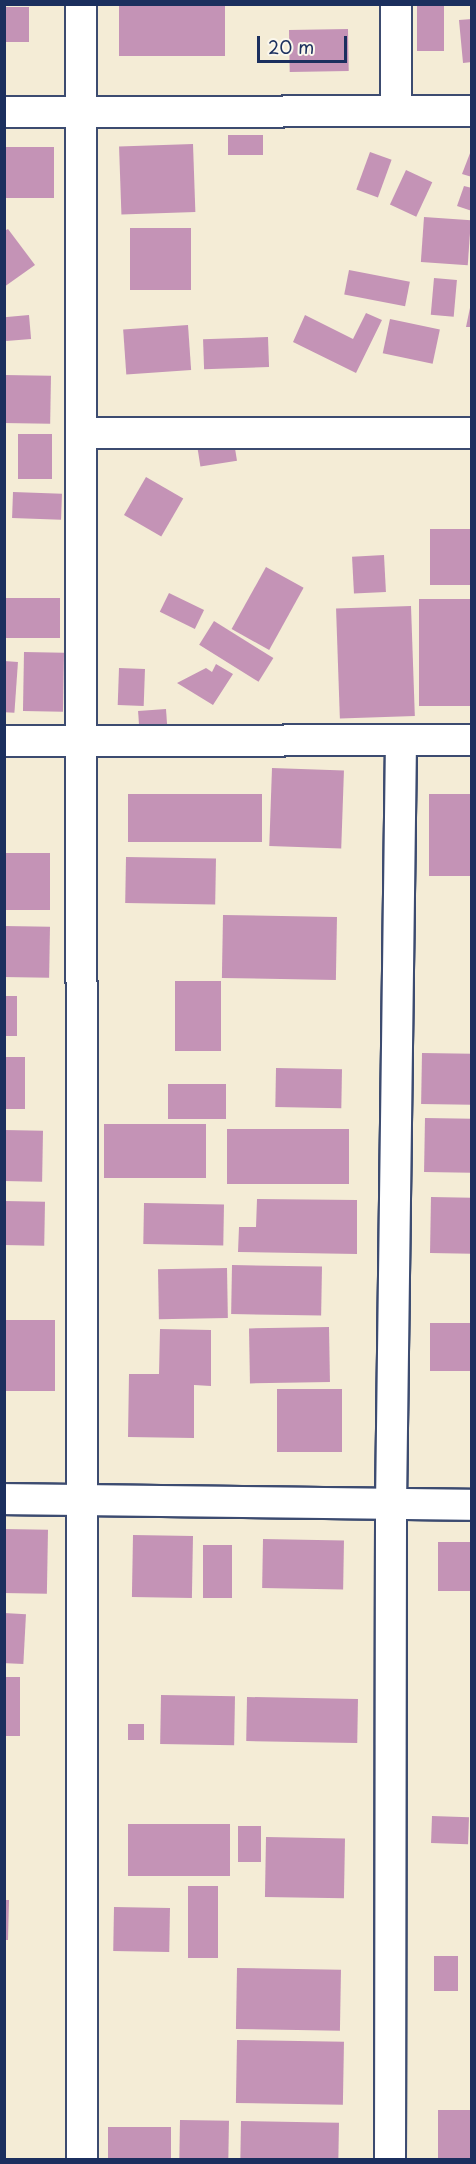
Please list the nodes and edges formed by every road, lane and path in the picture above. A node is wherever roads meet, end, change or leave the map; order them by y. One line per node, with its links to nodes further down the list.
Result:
1 (81, 4): 6 (street)
2 (396, 4): 3 (street)
3 (396, 110): 4 (street); 6 (street)
4 (471, 111)
5 (4, 112): 6 (street)
6 (81, 113): 7 (street)
7 (81, 433): 8 (street); 12 (street)
8 (471, 433)
9 (401, 740): 10 (street); 12 (street); 15 (street)
10 (471, 740)
11 (4, 741): 12 (street)
12 (81, 741): 14 (street)
13 (4, 1499): 14 (street)
14 (82, 1500): 15 (street); 17 (street)
15 (391, 1505): 16 (street); 18 (street)
16 (471, 1505)
17 (82, 2160)
18 (390, 2160)

